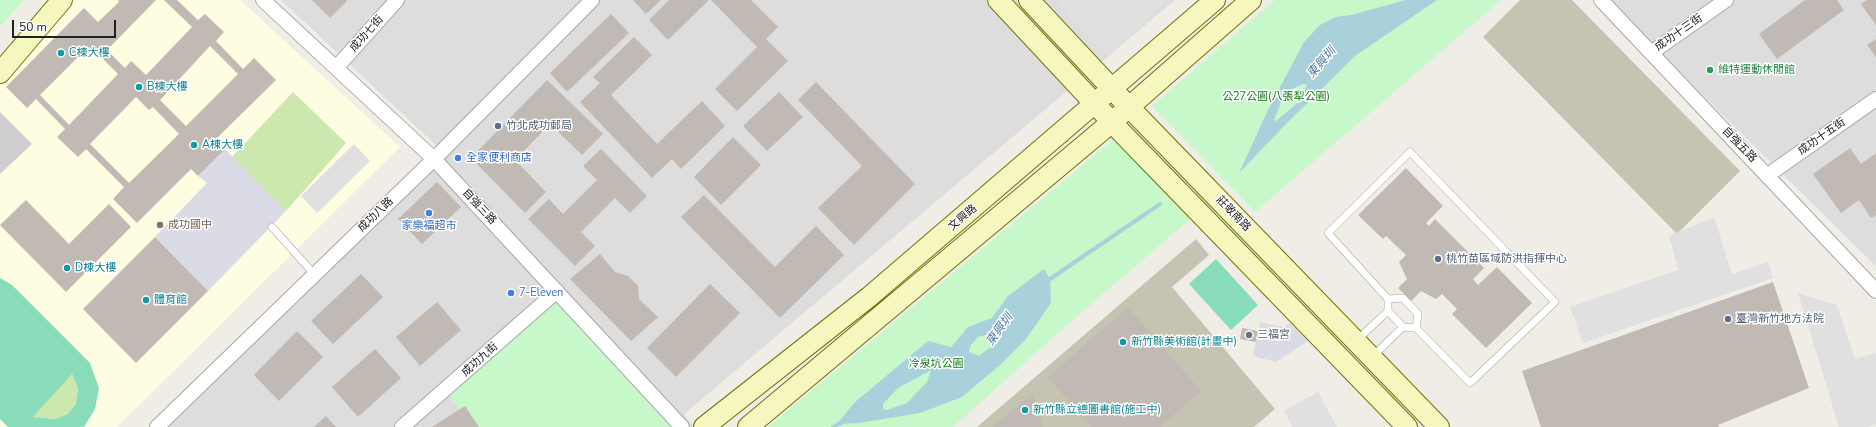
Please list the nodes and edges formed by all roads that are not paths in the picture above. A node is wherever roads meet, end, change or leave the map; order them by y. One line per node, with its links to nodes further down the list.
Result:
1 (44, 0): 12 (street)
2 (62, 0): 15 (street)
3 (264, 0): 14 (street, 自強三路)
4 (397, 0): 14 (street, 成功七街)
5 (592, 0): 21 (street, 成功八路)
6 (998, 0): 18 (street)
7 (1029, 0): 16 (street, 莊敬南路)
8 (1215, 0): 16 (street, 文興路)
9 (1250, 0): 19 (street, 文興路)
10 (1601, 0): 13 (street, 自強五路)
11 (1726, 0): 13 (street, 成功十三街)
12 (0, 53)
13 (1651, 53): 22 (street, 自強五路)
14 (336, 68): 21 (street, 自強三路)
15 (0, 73)
16 (1113, 89): 18 (street, 文興路); 19 (street, 莊敬南路)
17 (1876, 99): 22 (street, 成功十五街)
18 (1096, 104): 20 (street); 36 (street, 文興路)
19 (1129, 107): 20 (street, 文興路); 31 (street, 莊敬南路)
20 (1112, 122): 37 (street, 文興路); 38 (street)
21 (434, 159): 24 (street, 成功八路); 26 (street, 自強三路)
22 (1768, 175): 25 (street, 自強五路)
23 (272, 227): 24 (lane)
24 (315, 275): 33 (street, 成功八路)
25 (1876, 290)
26 (557, 291): 34 (street, 成功九街); 35 (street, 自強三路)
27 (1388, 299): 28 (lane); 30 (lane); 30 (lane)
28 (1388, 311): 29 (lane); 31 (lane)
29 (1403, 326): 30 (lane); 32 (lane)
30 (1416, 328)
31 (1356, 341): 32 (street, 莊敬南路)
32 (1371, 357): 39 (street, 莊敬南路)
33 (157, 427)
34 (402, 427)
35 (682, 427)
36 (704, 427)
37 (748, 427)
38 (1407, 427)
39 (1439, 427)

